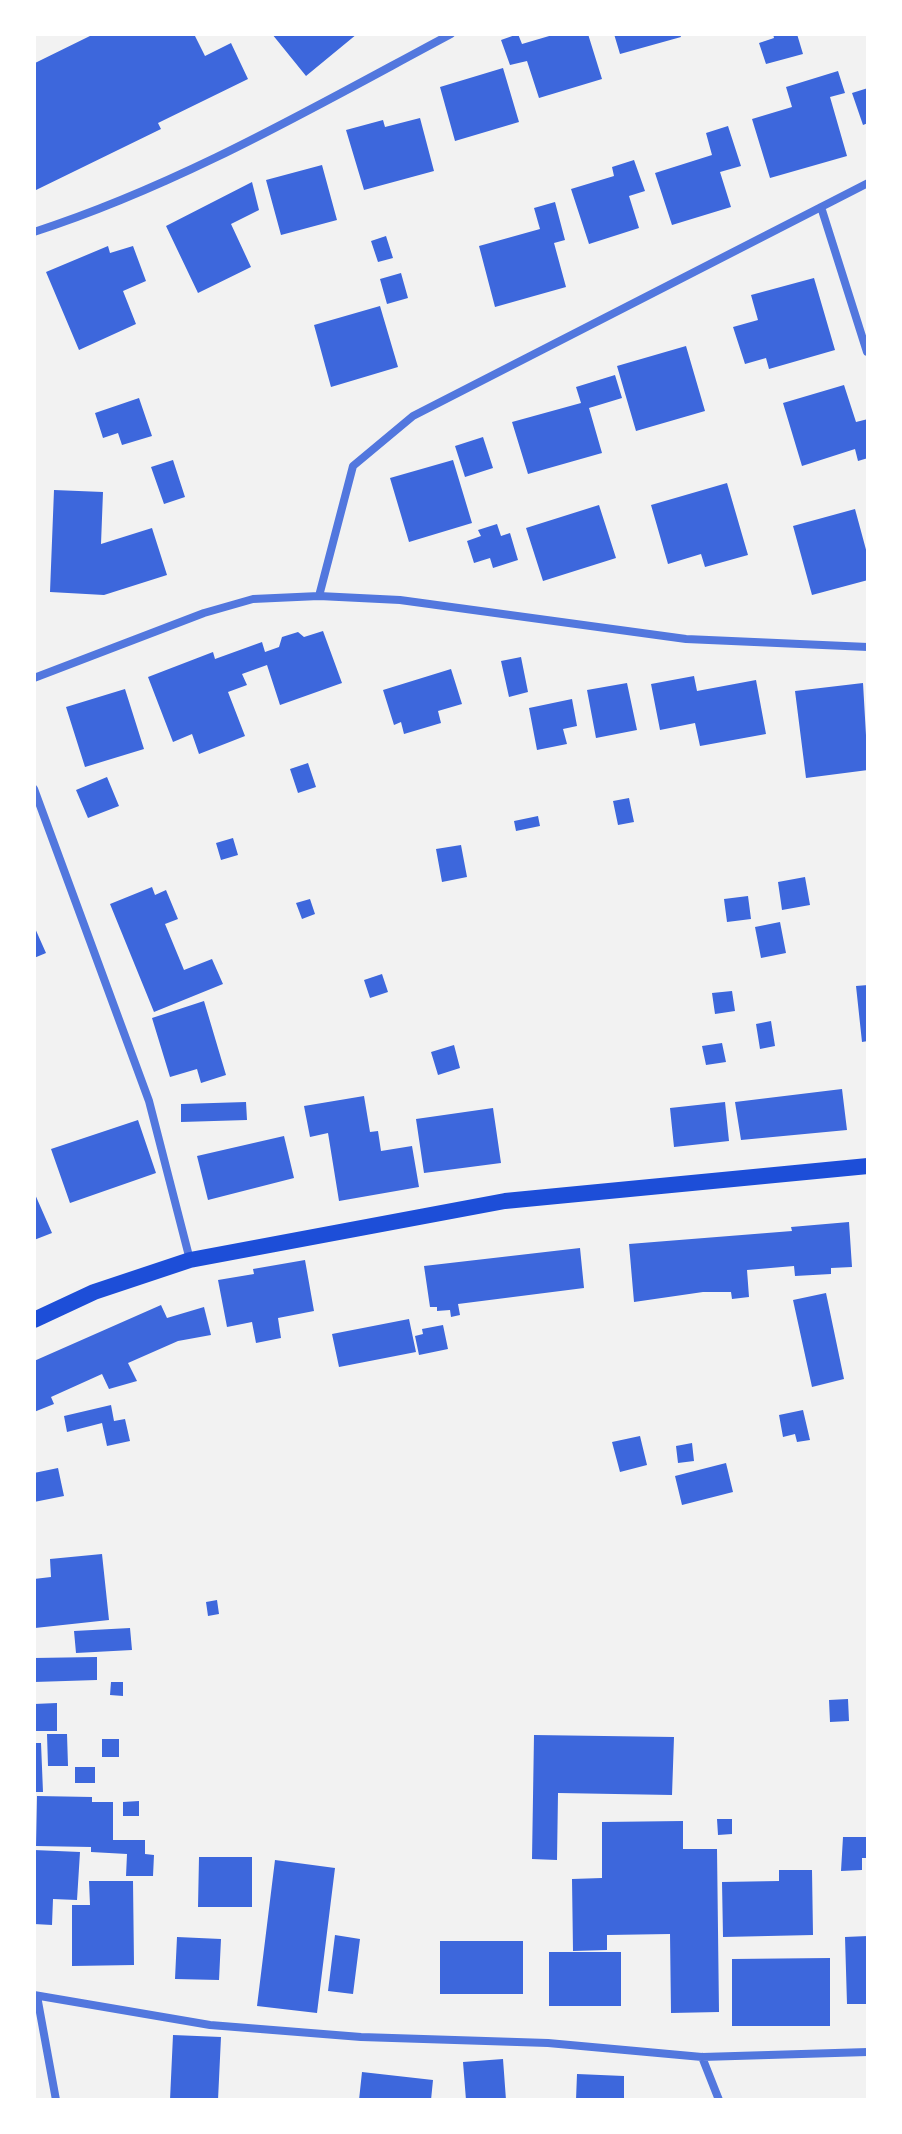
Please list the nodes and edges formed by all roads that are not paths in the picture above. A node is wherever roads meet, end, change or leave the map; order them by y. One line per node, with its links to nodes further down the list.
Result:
1 (451, 34): 4 (street)
2 (868, 183): 3 (street)
3 (821, 207): 5 (street); 6 (street)
4 (34, 232)
5 (867, 352)
6 (319, 596): 7 (street); 8 (street)
7 (868, 647)
8 (34, 678)
9 (34, 789): 11 (street)
10 (868, 1166): 11 (main road)
11 (190, 1260): 12 (main road)
12 (34, 1320)
13 (35, 1996): 15 (street); 16 (street)
14 (868, 2052): 15 (street)
15 (702, 2057): 17 (street)
16 (56, 2100)
17 (719, 2100)

